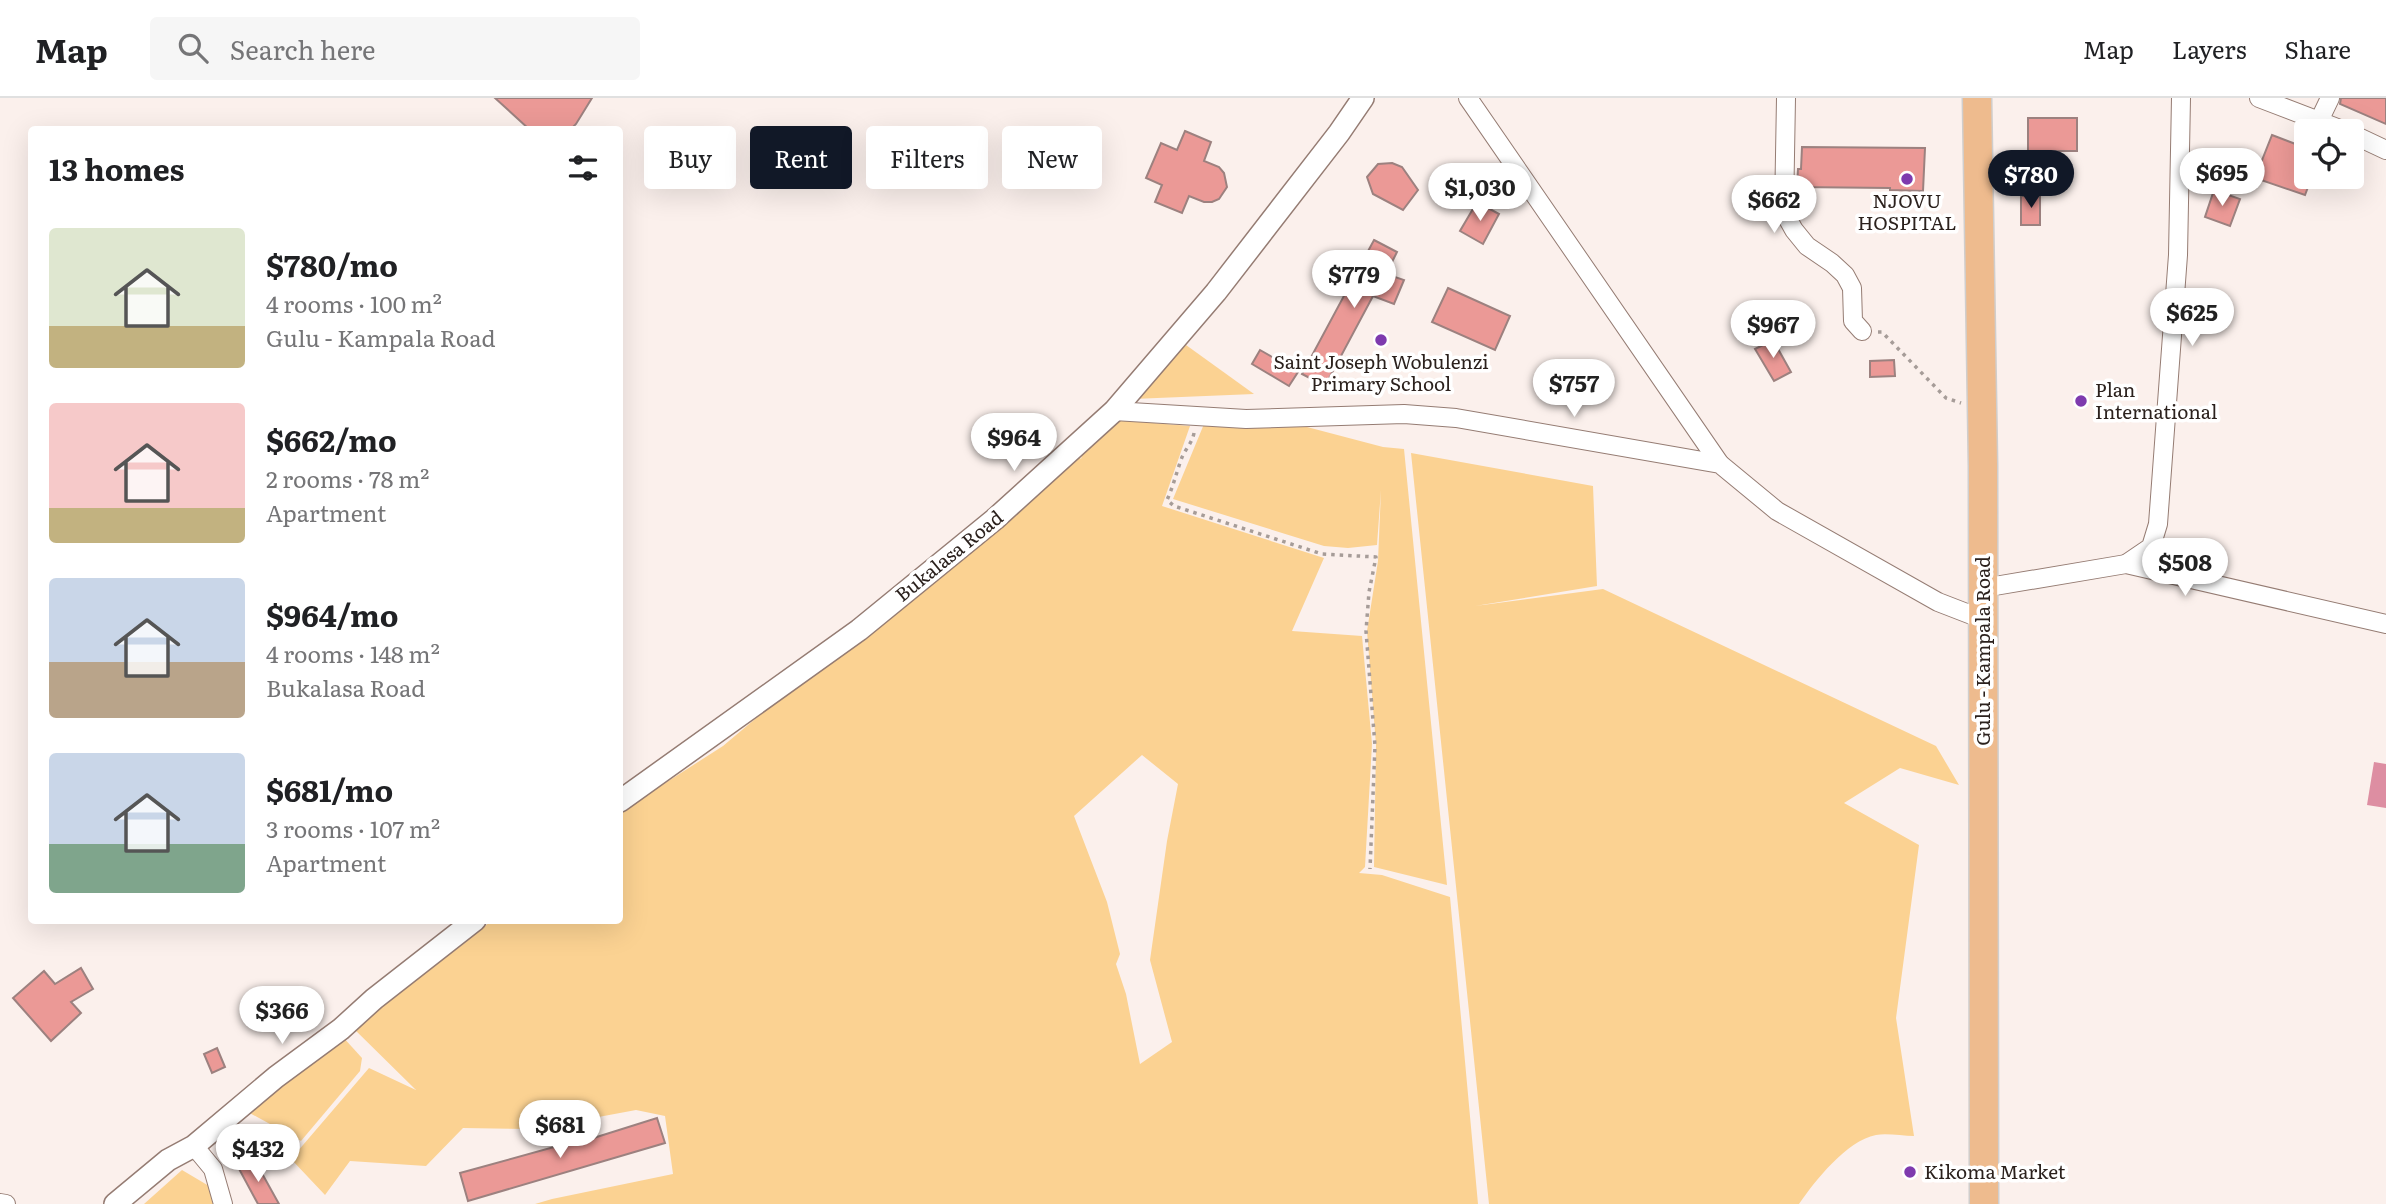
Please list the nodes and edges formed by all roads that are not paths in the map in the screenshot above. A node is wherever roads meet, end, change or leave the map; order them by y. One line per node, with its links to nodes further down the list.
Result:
1 (1363, 98): 13 (street, Bukalasa Road)
2 (1468, 98): 14 (street)
3 (1786, 98): 12 (street)
4 (1977, 98): 16 (main road, Gulu - Kampala Road)
5 (2180, 98): 15 (street)
6 (2259, 98): 8 (street)
7 (2330, 98): 9 (street)
8 (2314, 119)
9 (2320, 119)
10 (2364, 140): 11 (street)
11 (2386, 150)
12 (1862, 331)
13 (1114, 411): 14 (street); 19 (street, Bukalasa Road)
14 (1720, 464): 17 (street)
15 (2126, 564): 16 (street); 18 (street)
16 (1983, 588): 17 (main road, Gulu - Kampala Road)
17 (1982, 619): 26 (main road, Gulu - Kampala Road)
18 (2386, 624)
19 (623, 799)
20 (470, 924): 21 (street)
21 (194, 1146): 24 (street); 25 (street)
22 (0, 1203): 23 (street)
23 (6, 1204)
24 (115, 1204)
25 (223, 1204)
26 (1984, 1204)

